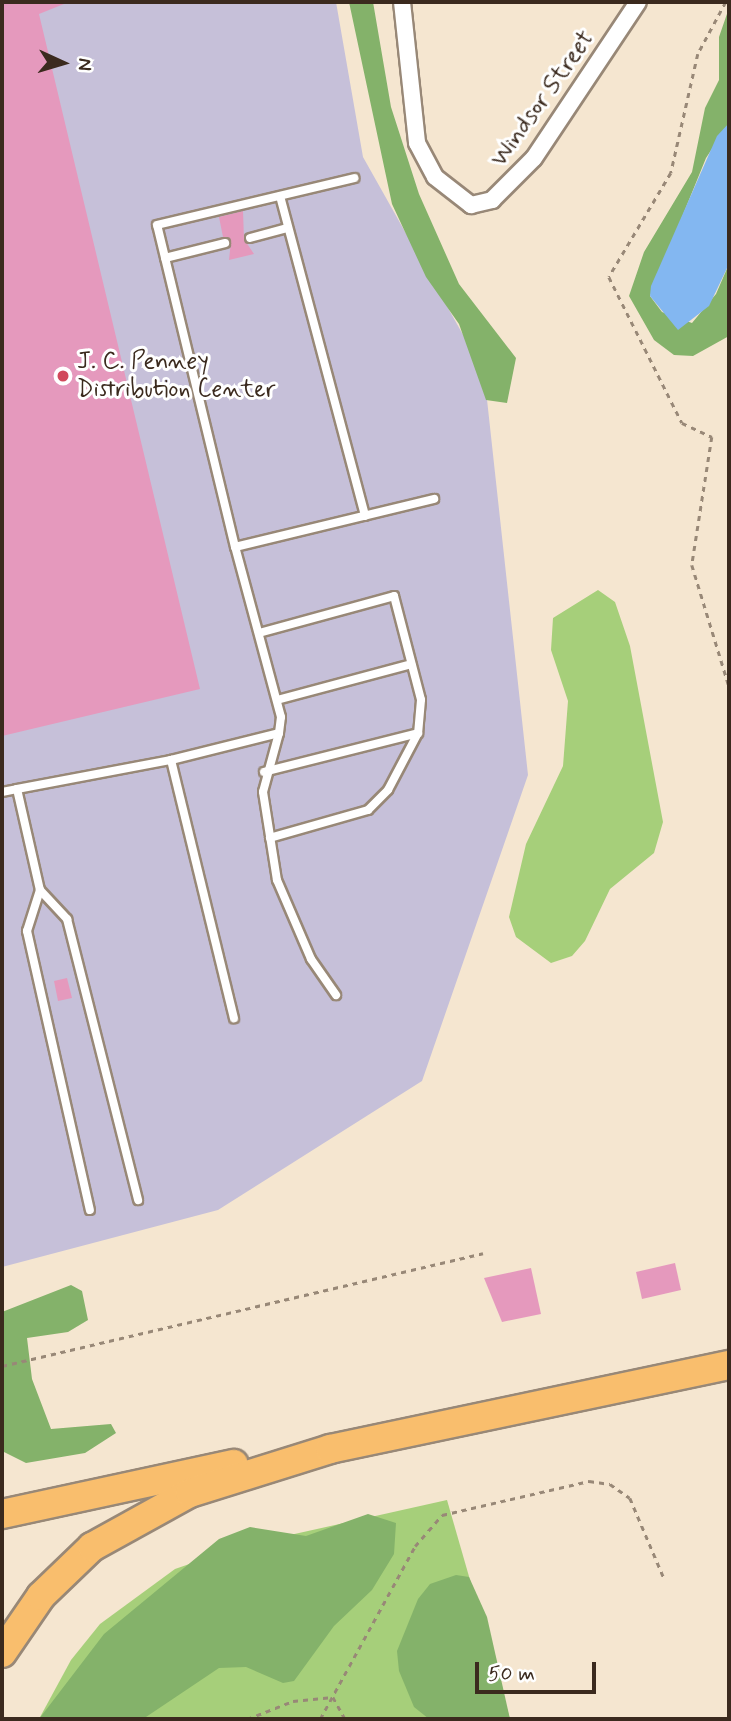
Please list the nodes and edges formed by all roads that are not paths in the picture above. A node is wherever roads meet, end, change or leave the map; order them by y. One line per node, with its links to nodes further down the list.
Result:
1 (402, 2): 2 (street, Windsor Street)
2 (638, 2)
3 (354, 178): 4 (lane)
4 (280, 196): 5 (lane); 8 (lane)
5 (288, 228): 6 (lane); 10 (lane)
6 (250, 238)
7 (225, 243): 8 (lane)
8 (165, 258): 11 (lane)
9 (434, 499): 10 (lane)
10 (365, 516): 11 (lane)
11 (236, 547): 12 (lane)
12 (259, 633): 13 (lane); 14 (lane)
13 (411, 664): 14 (lane); 16 (lane)
14 (277, 701): 15 (lane)
15 (279, 733): 17 (lane); 18 (lane)
16 (418, 733): 18 (lane); 21 (lane)
17 (171, 760): 19 (lane); 24 (lane)
18 (264, 772): 21 (lane)
19 (17, 789): 20 (lane); 22 (lane)
20 (2, 792)
21 (270, 838): 23 (lane)
22 (40, 890): 25 (lane); 26 (lane)
23 (336, 995)
24 (234, 1018)
25 (138, 1200)
26 (90, 1210)
27 (729, 1365): 28 (highway)
28 (303, 1456): 29 (highway); 30 (highway)
29 (2, 1514)
30 (2, 1653)

